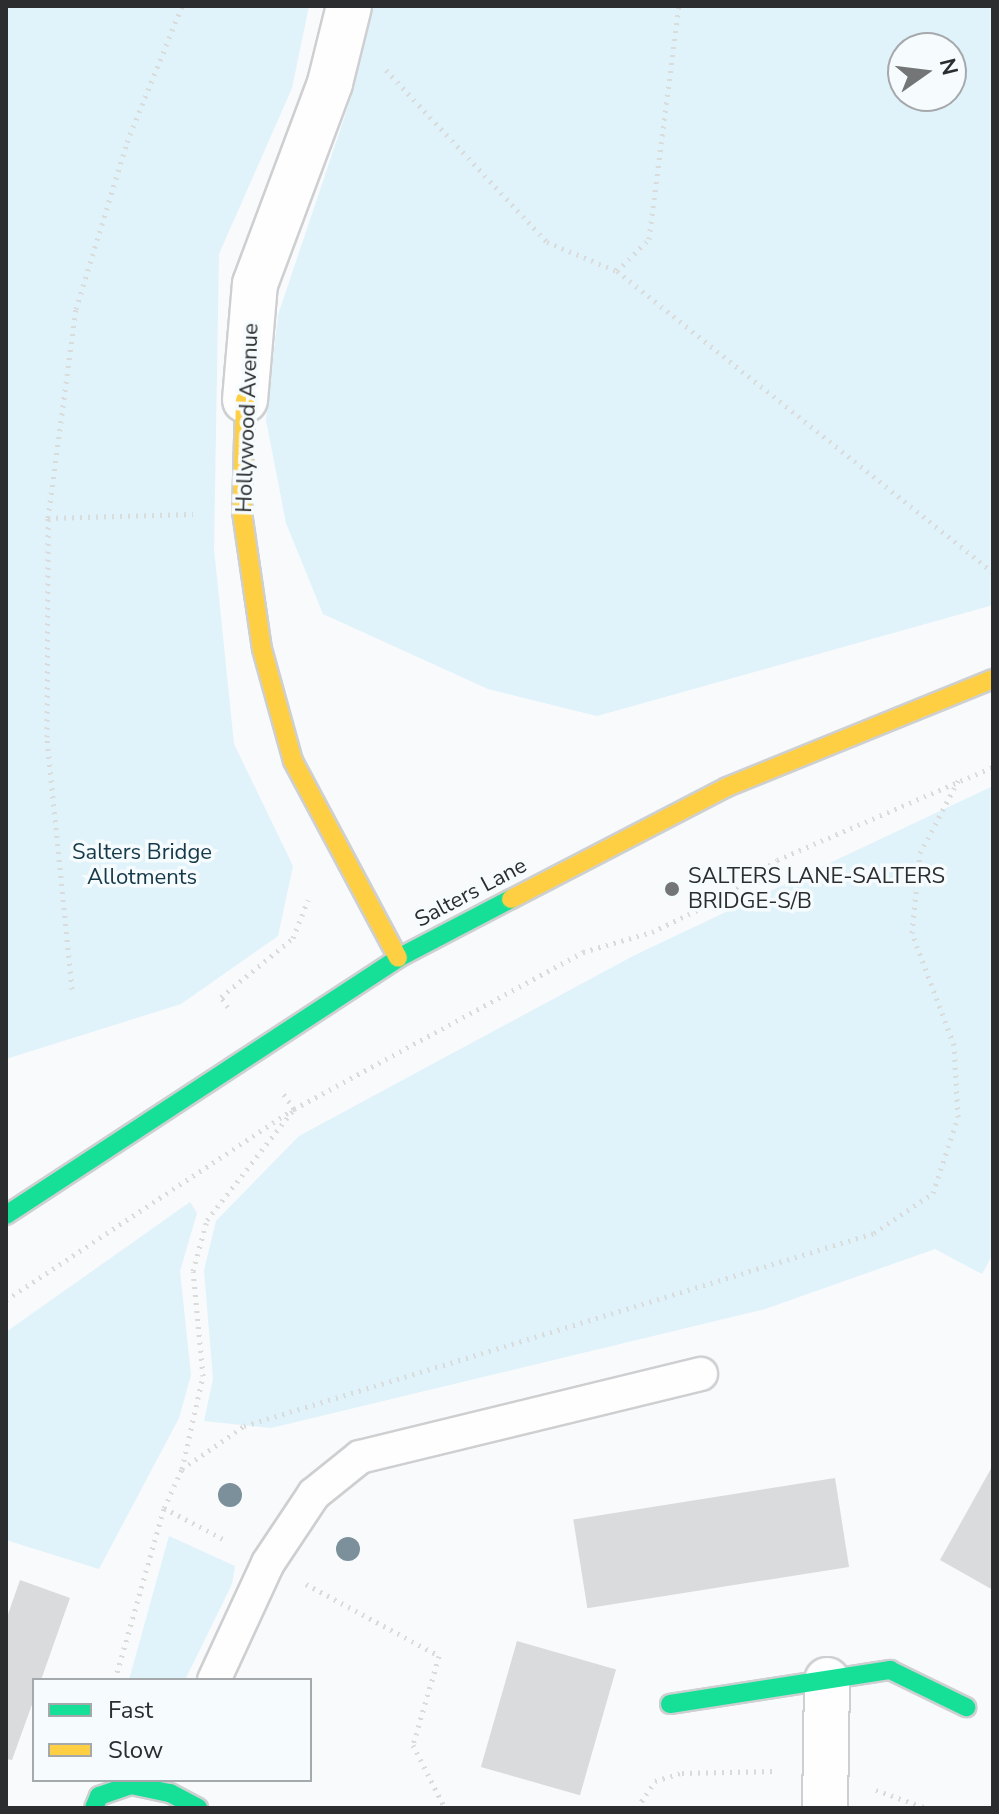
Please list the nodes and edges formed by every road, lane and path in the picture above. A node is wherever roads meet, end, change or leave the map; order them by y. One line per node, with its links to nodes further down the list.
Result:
1 (182, 6): 7 (path)
2 (679, 6): 4 (path)
3 (346, 16): 4 (path); 5 (street, Hollywood Avenue)
4 (617, 271): 8 (path)
5 (245, 400): 6 (main road, Hollywood Avenue)
6 (242, 512): 7 (path); 12 (main road, Hollywood Avenue)
7 (48, 518): 13 (path)
8 (993, 572)
9 (993, 679): 12 (main road, Salters Lane)
10 (993, 767): 11 (path)
11 (959, 779): 14 (path); 18 (path)
12 (398, 958): 15 (main road, Salters Lane)
13 (72, 989)
14 (294, 1109): 16 (path); 18 (path)
15 (6, 1215)
16 (6, 1300)
17 (701, 1374): 20 (lane)
18 (182, 1469): 19 (path)
19 (164, 1508): 20 (path); 21 (path)
20 (268, 1563): 22 (lane); 29 (path)
21 (116, 1678)
22 (215, 1678)
23 (827, 1680): 24 (main road); 25 (main road); 30 (street)
24 (670, 1704)
25 (966, 1707)
26 (172, 1786): 27 (main road); 28 (main road)
27 (97, 1802)
28 (198, 1808)
29 (445, 1808)
30 (825, 1808)

